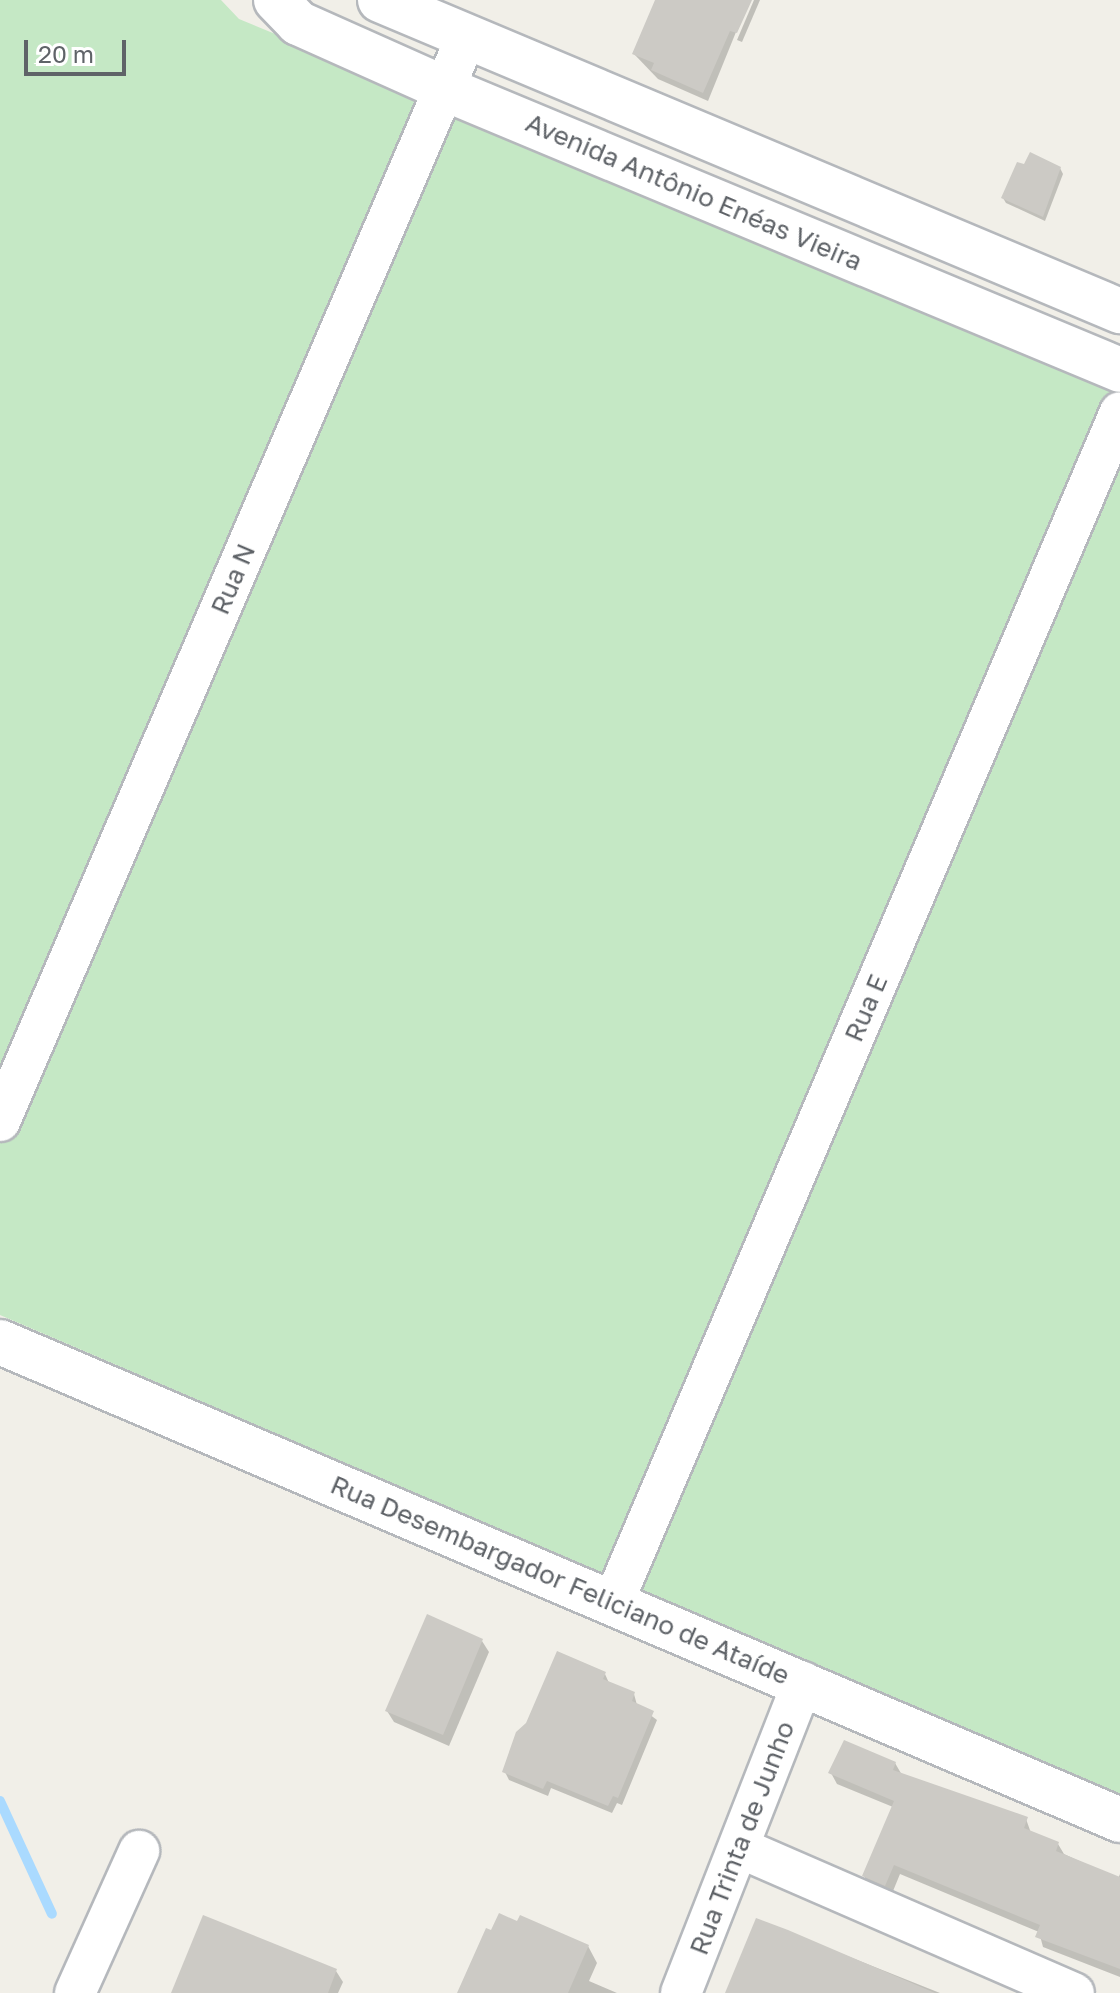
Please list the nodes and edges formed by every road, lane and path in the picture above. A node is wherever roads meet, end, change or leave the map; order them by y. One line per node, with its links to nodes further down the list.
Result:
1 (380, 0): 3 (street, Avenida Antônio Enéas Vieira)
2 (294, 8): 4 (street, Avenida Antônio Enéas Vieira)
3 (466, 38): 4 (street, Rua N); 5 (street, Avenida Antônio Enéas Vieira)
4 (443, 88): 6 (street, Avenida Antônio Enéas Vieira); 8 (street, Rua N)
5 (1120, 311)
6 (1120, 370)
7 (1120, 412): 10 (street, Rua E)
8 (0, 1121)
9 (0, 1342): 10 (street, Rua Desembargador Feliciano de Ataíde)
10 (613, 1603): 11 (street, Rua Desembargador Feliciano de Ataíde)
11 (803, 1682): 12 (street, Rua Desembargador Feliciano de Ataíde); 13 (street, Rua Trinta de Junho)
12 (1120, 1820)
13 (740, 1848): 16 (street, Rua Trinta de Junho); 17 (street)
14 (139, 1851): 15 (street)
15 (75, 1993)
16 (681, 1993)
17 (1074, 1993)

